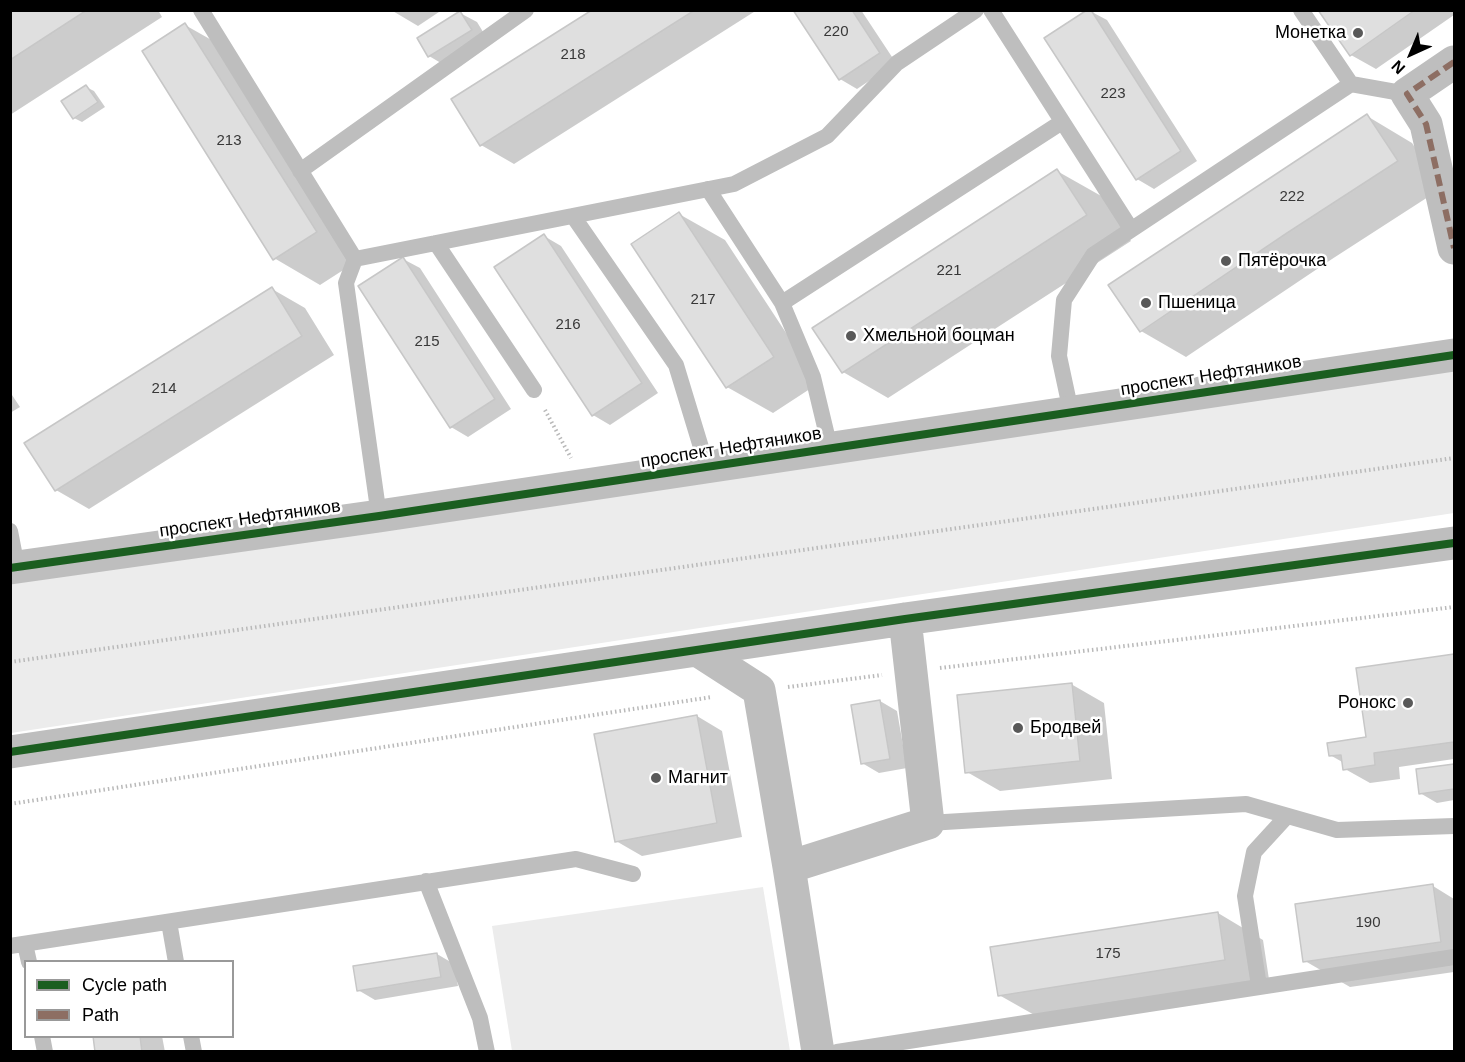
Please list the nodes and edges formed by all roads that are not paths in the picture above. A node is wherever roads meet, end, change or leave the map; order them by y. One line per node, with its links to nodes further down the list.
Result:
1 (201, 10): 10 (lane)
2 (526, 10): 10 (lane)
3 (976, 10): 11 (lane)
4 (990, 10): 9 (lane)
5 (1301, 10): 7 (lane)
6 (1455, 62): 8 (street)
7 (1351, 84): 8 (lane); 13 (lane)
8 (1407, 94): 15 (street)
9 (1062, 122): 13 (lane); 17 (lane)
10 (300, 171): 16 (lane)
11 (708, 189): 12 (lane); 17 (lane)
12 (573, 216): 14 (lane); 22 (lane)
13 (1131, 229): 20 (lane)
14 (436, 243): 16 (lane); 19 (lane)
15 (1455, 248)
16 (355, 259): 23 (lane)
17 (782, 303): 21 (lane)
18 (1455, 355): 20 (street, проспект Нефтяников)
19 (534, 390)
20 (1071, 412): 21 (street, проспект Нефтяников)
21 (830, 448): 22 (street, проспект Нефтяников)
22 (707, 467): 23 (street, проспект Нефтяников)
23 (378, 516): 26 (street, проспект Нефтяников)
24 (10, 531): 26 (lane)
25 (1455, 543): 27 (street)
26 (14, 568)
27 (905, 619): 28 (street); 31 (street)
28 (697, 650): 29 (street); 33 (street)
29 (10, 752)
30 (1287, 816): 31 (lane); 32 (lane); 41 (lane)
31 (928, 824): 33 (street)
32 (1455, 826)
33 (789, 867): 43 (street)
34 (633, 874): 35 (lane)
35 (426, 882): 36 (lane); 42 (lane)
36 (169, 922): 37 (lane); 40 (lane)
37 (18, 945): 39 (lane)
38 (1455, 957): 41 (lane)
39 (28, 960)
40 (176, 960)
41 (1259, 986): 44 (lane)
42 (487, 1052)
43 (818, 1052)
44 (837, 1052)

